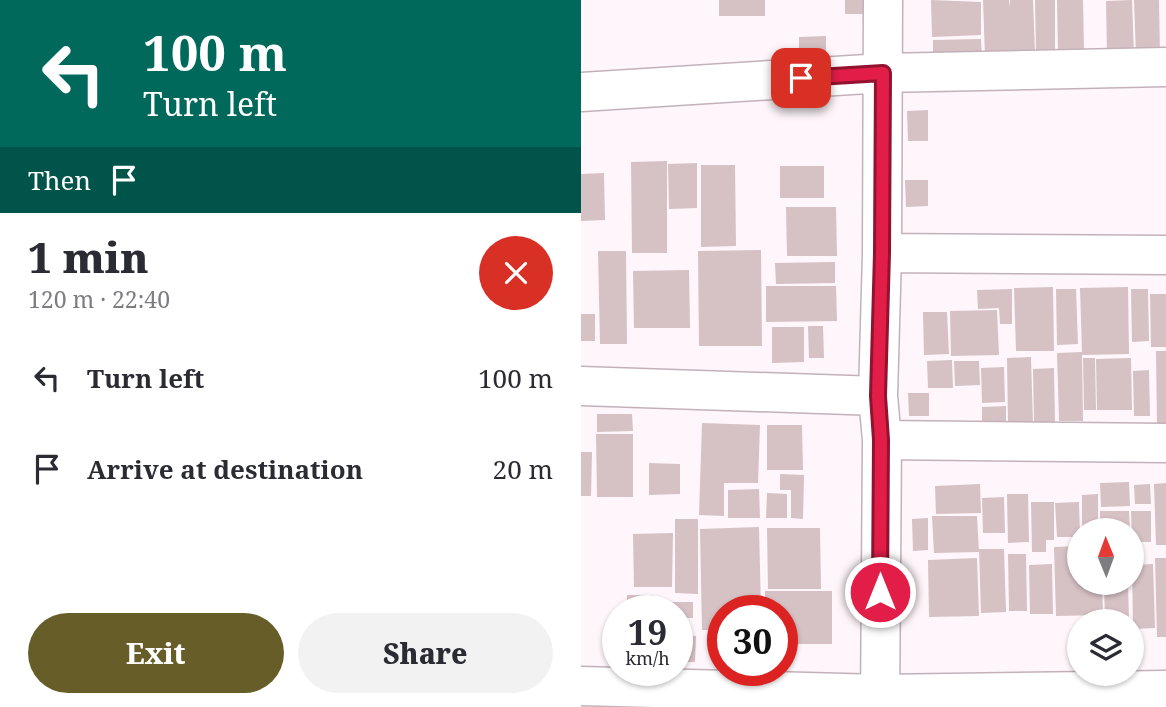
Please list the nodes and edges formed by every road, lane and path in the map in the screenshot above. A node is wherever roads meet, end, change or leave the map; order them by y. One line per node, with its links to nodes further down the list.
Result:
1 (883, 0): 3 (street)
2 (1166, 67): 3 (street)
3 (883, 73): 4 (street); 5 (street)
4 (581, 92)
5 (882, 253): 6 (street); 8 (street)
6 (1166, 255)
7 (581, 386): 8 (street)
8 (878, 396): 9 (street)
9 (881, 440): 10 (street); 13 (street)
10 (1166, 443)
11 (581, 687): 13 (street)
12 (1166, 690): 13 (street)
13 (880, 700)

